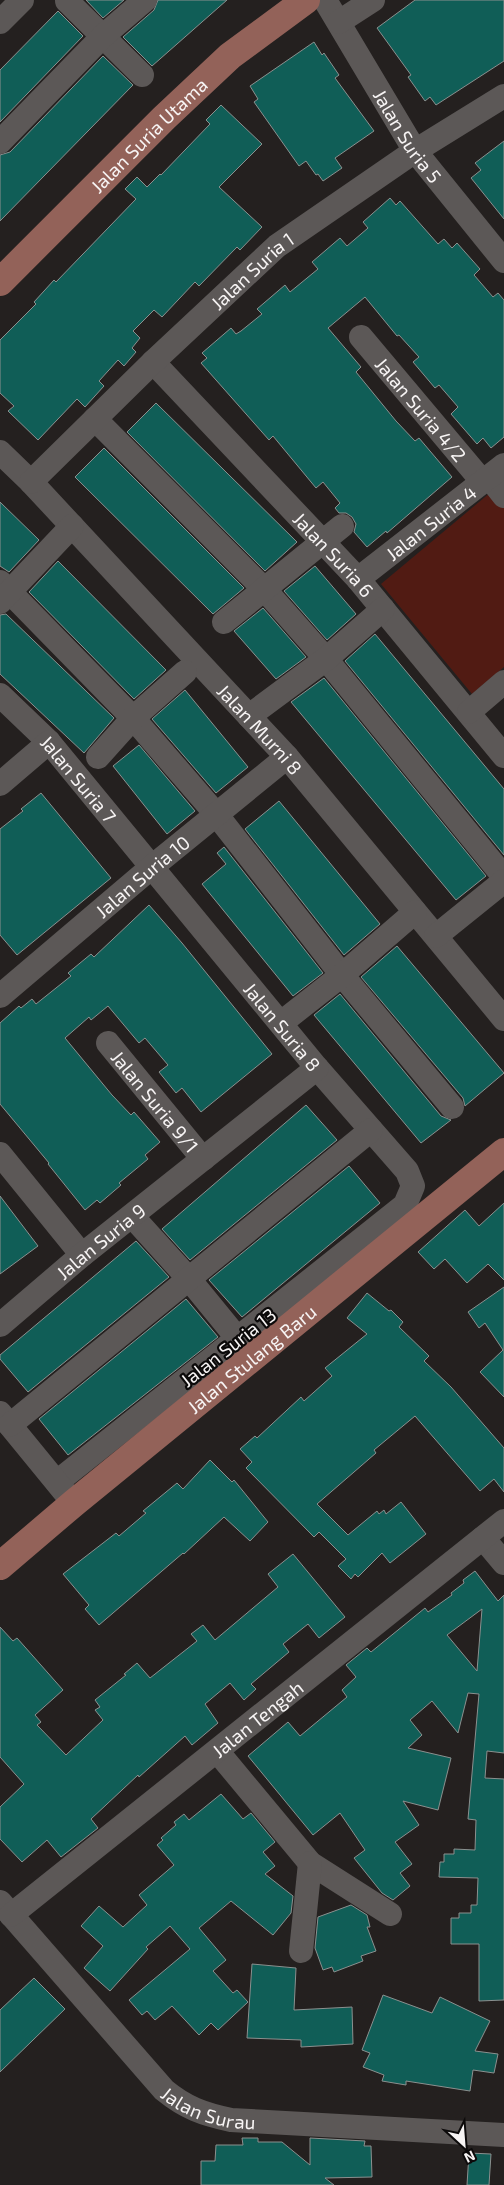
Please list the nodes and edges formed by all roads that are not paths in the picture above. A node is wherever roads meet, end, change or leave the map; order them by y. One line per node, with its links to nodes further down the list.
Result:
1 (22, 0): 7 (street)
2 (145, 0): 9 (street)
3 (306, 0): 15 (main road, Jalan Suria Utama)
4 (324, 0): 8 (street, Jalan Suria 5)
5 (373, 0): 8 (street)
6 (67, 1): 9 (street)
7 (0, 22)
8 (340, 22): 13 (street, Jalan Suria 5)
9 (103, 36): 10 (street); 12 (street)
10 (142, 75)
11 (504, 96): 13 (street, Jalan Suria 1)
12 (0, 142)
13 (415, 151): 14 (street, Jalan Suria 5); 17 (street, Jalan Suria 1)
14 (504, 261)
15 (0, 282)
16 (361, 337): 20 (street, Jalan Suria 4/2)
17 (153, 362): 18 (street, Jalan Suria 1); 25 (street, Jalan Suria 6)
18 (95, 419): 21 (street, Jalan Suria 1); 27 (street)
19 (0, 452): 21 (street, Jalan Murni 8)
20 (492, 474): 22 (street, Jalan Suria 4/2); 26 (street, Jalan Suria 4)
21 (31, 482): 23 (street, Jalan Murni 8)
22 (504, 496)
23 (72, 526): 28 (street); 36 (street, Jalan Murni 8)
24 (342, 526): 25 (street)
25 (323, 542): 26 (street, Jalan Suria 6); 27 (street)
26 (358, 579): 29 (street, Jalan Suria 6)
27 (265, 590): 30 (street); 31 (street)
28 (3, 592): 37 (street)
29 (383, 609): 31 (street); 35 (street, Jalan Suria 6)
30 (224, 622)
31 (326, 659): 36 (street); 45 (street)
32 (185, 672): 37 (street)
33 (504, 682): 35 (street)
34 (0, 694): 38 (street, Jalan Suria 7)
35 (469, 712): 39 (street, Jalan Suria 6)
36 (249, 716): 41 (street, Jalan Murni 8)
37 (133, 718): 40 (street); 43 (street)
38 (49, 742): 42 (street); 44 (street, Jalan Suria 7)
39 (504, 756)
40 (98, 757)
41 (287, 757): 43 (street, Jalan Suria 10); 47 (street, Jalan Murni 8)
42 (0, 784)
43 (216, 814): 44 (street, Jalan Suria 10); 49 (street)
44 (152, 866): 50 (street, Jalan Suria 10); 52 (street, Jalan Suria 8)
45 (504, 877)
46 (504, 881): 48 (street)
47 (415, 912): 48 (street, Jalan Murni 8); 49 (street)
48 (436, 936): 51 (street, Jalan Murni 8)
49 (342, 975): 52 (street); 55 (street)
50 (0, 996)
51 (504, 1019)
52 (281, 1023): 54 (street, Jalan Suria 8)
53 (108, 1043): 59 (street, Jalan Suria 9/1)
54 (317, 1068): 56 (street, Jalan Suria 8); 59 (street, Jalan Suria 9)
55 (452, 1107)
56 (371, 1130): 60 (street, Jalan Suria 8); 63 (street)
57 (504, 1152): 68 (main road, Jalan Stulang Baru)
58 (0, 1154): 62 (street)
59 (202, 1159): 61 (street, Jalan Suria 9)
60 (413, 1186): 65 (street, Jalan Suria 13)
61 (132, 1216): 62 (street, Jalan Suria 9); 63 (street)
62 (82, 1255): 64 (street, Jalan Suria 9)
63 (189, 1279): 65 (street); 66 (street)
64 (0, 1325)
65 (238, 1339): 67 (street, Jalan Suria 13)
66 (5, 1419): 67 (street)
67 (57, 1482): 68 (street)
68 (74, 1503): 72 (main road, Jalan Stulang Baru)
69 (504, 1521): 70 (street, Jalan Tengah)
70 (484, 1538): 71 (street); 73 (street, Jalan Tengah)
71 (504, 1563)
72 (0, 1566)
73 (217, 1751): 74 (street); 75 (street, Jalan Tengah)
74 (310, 1863): 76 (street); 77 (street)
75 (5, 1909): 78 (street, Jalan Surau)
76 (390, 1914)
77 (301, 1952)
78 (504, 2135)

